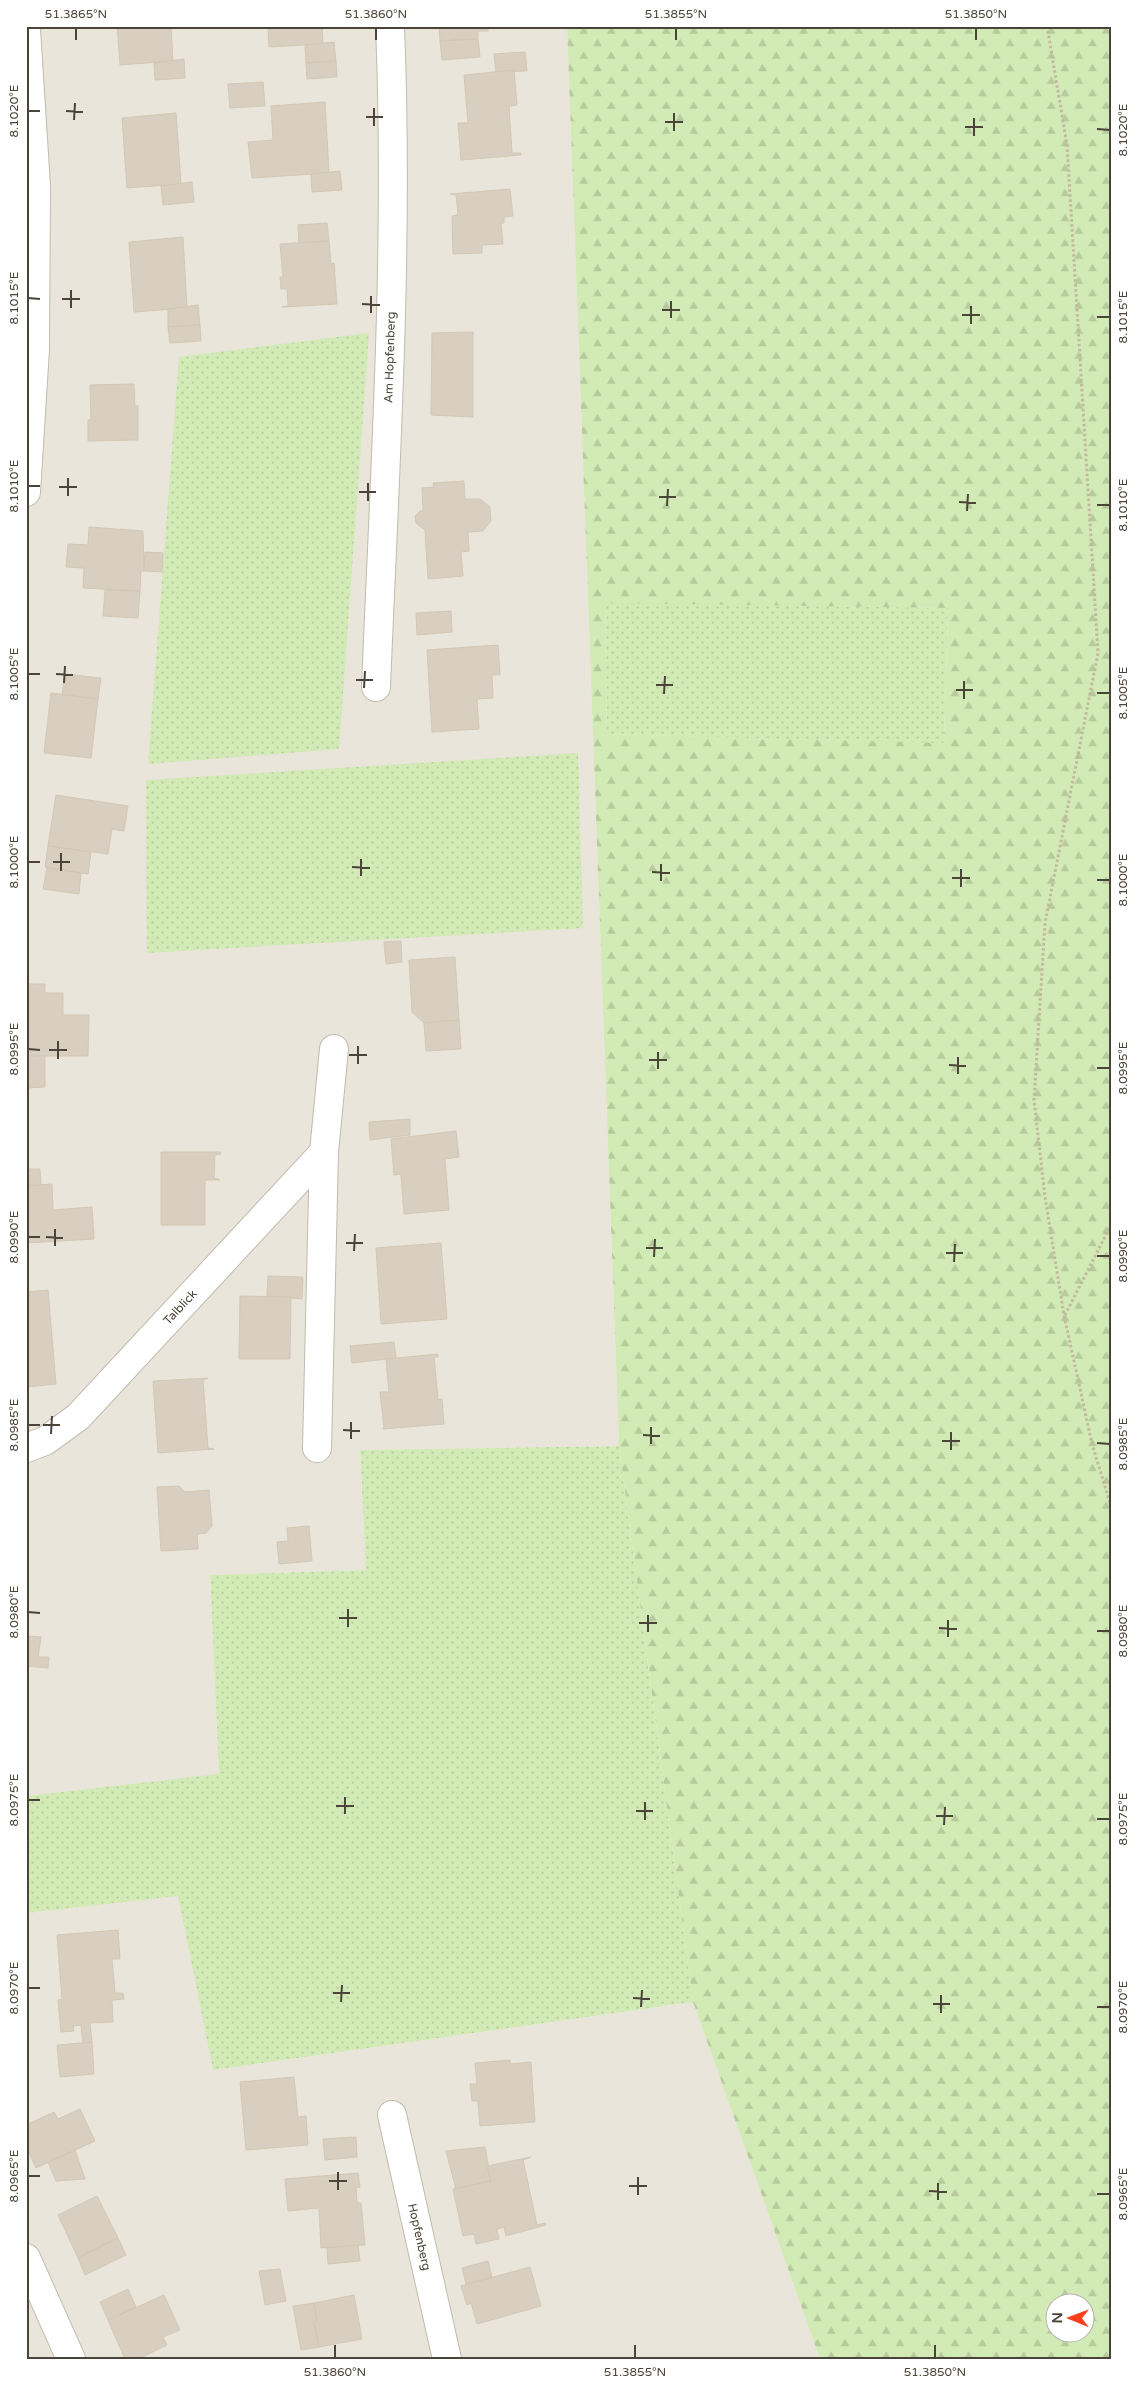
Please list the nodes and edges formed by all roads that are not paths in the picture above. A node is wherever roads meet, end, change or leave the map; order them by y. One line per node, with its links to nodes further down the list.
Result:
1 (390, 26): 4 (street, Am Hopfenberg)
2 (26, 30): 3 (street)
3 (26, 492)
4 (376, 687)
5 (334, 1049): 6 (street)
6 (324, 1152): 7 (street, Talblick); 8 (street)
7 (26, 1448)
8 (317, 1448)
9 (392, 2115): 12 (street, Hopfenberg)
10 (26, 2258): 11 (street)
11 (71, 2359)
12 (447, 2359)

